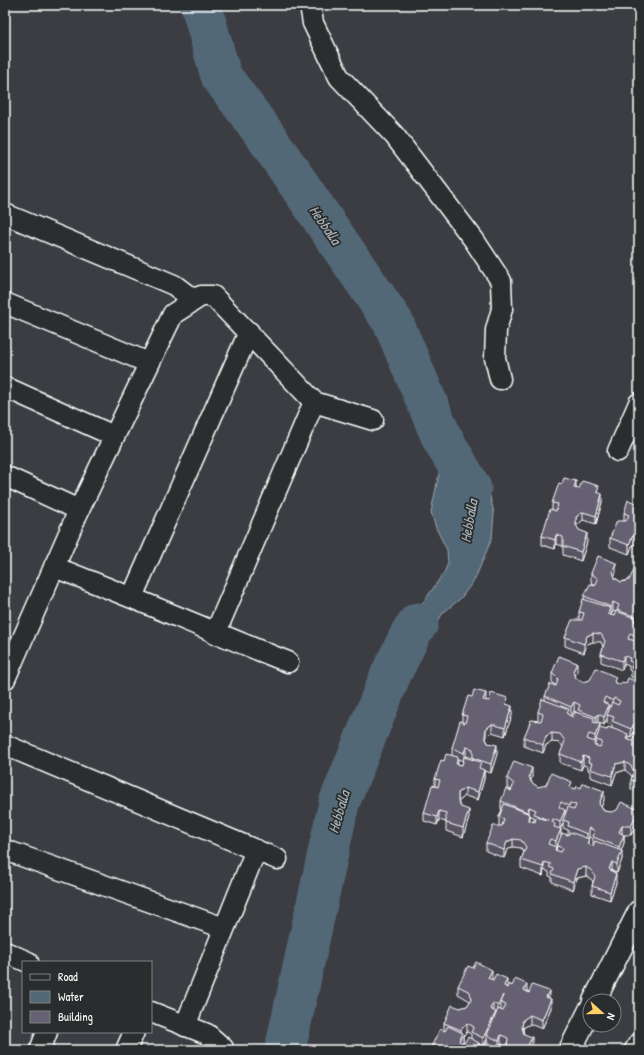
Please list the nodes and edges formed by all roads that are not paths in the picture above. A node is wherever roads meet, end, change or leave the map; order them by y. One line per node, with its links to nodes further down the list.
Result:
1 (310, 5): 7 (street)
2 (5, 214): 3 (street)
3 (194, 300): 5 (street); 6 (street)
4 (5, 303): 6 (street)
5 (249, 332): 9 (street); 17 (street)
6 (149, 363): 12 (street)
7 (500, 379)
8 (5, 387): 12 (street)
9 (314, 402): 11 (street); 18 (street)
10 (639, 403): 13 (street)
11 (374, 420)
12 (114, 436): 15 (street)
13 (618, 451)
14 (5, 476): 15 (street)
15 (79, 510): 16 (street)
16 (54, 567): 17 (street); 20 (street)
17 (132, 597): 18 (street)
18 (215, 634): 19 (street)
19 (288, 662)
20 (5, 679)
21 (5, 744): 23 (street)
22 (5, 850): 26 (street)
23 (256, 850): 24 (street); 26 (street)
24 (277, 859)
25 (639, 912): 29 (main road)
26 (224, 928): 31 (street)
27 (5, 952): 28 (street)
28 (26, 961)
29 (598, 993)
30 (152, 1012): 31 (street)
31 (185, 1026): 38 (street)
32 (582, 1026): 39 (main road)
33 (47, 1033): 36 (street)
34 (134, 1033): 37 (street)
35 (639, 1045): 40 (main road)
36 (40, 1050)
37 (126, 1050)
38 (222, 1050)
39 (570, 1050)
40 (636, 1050)

